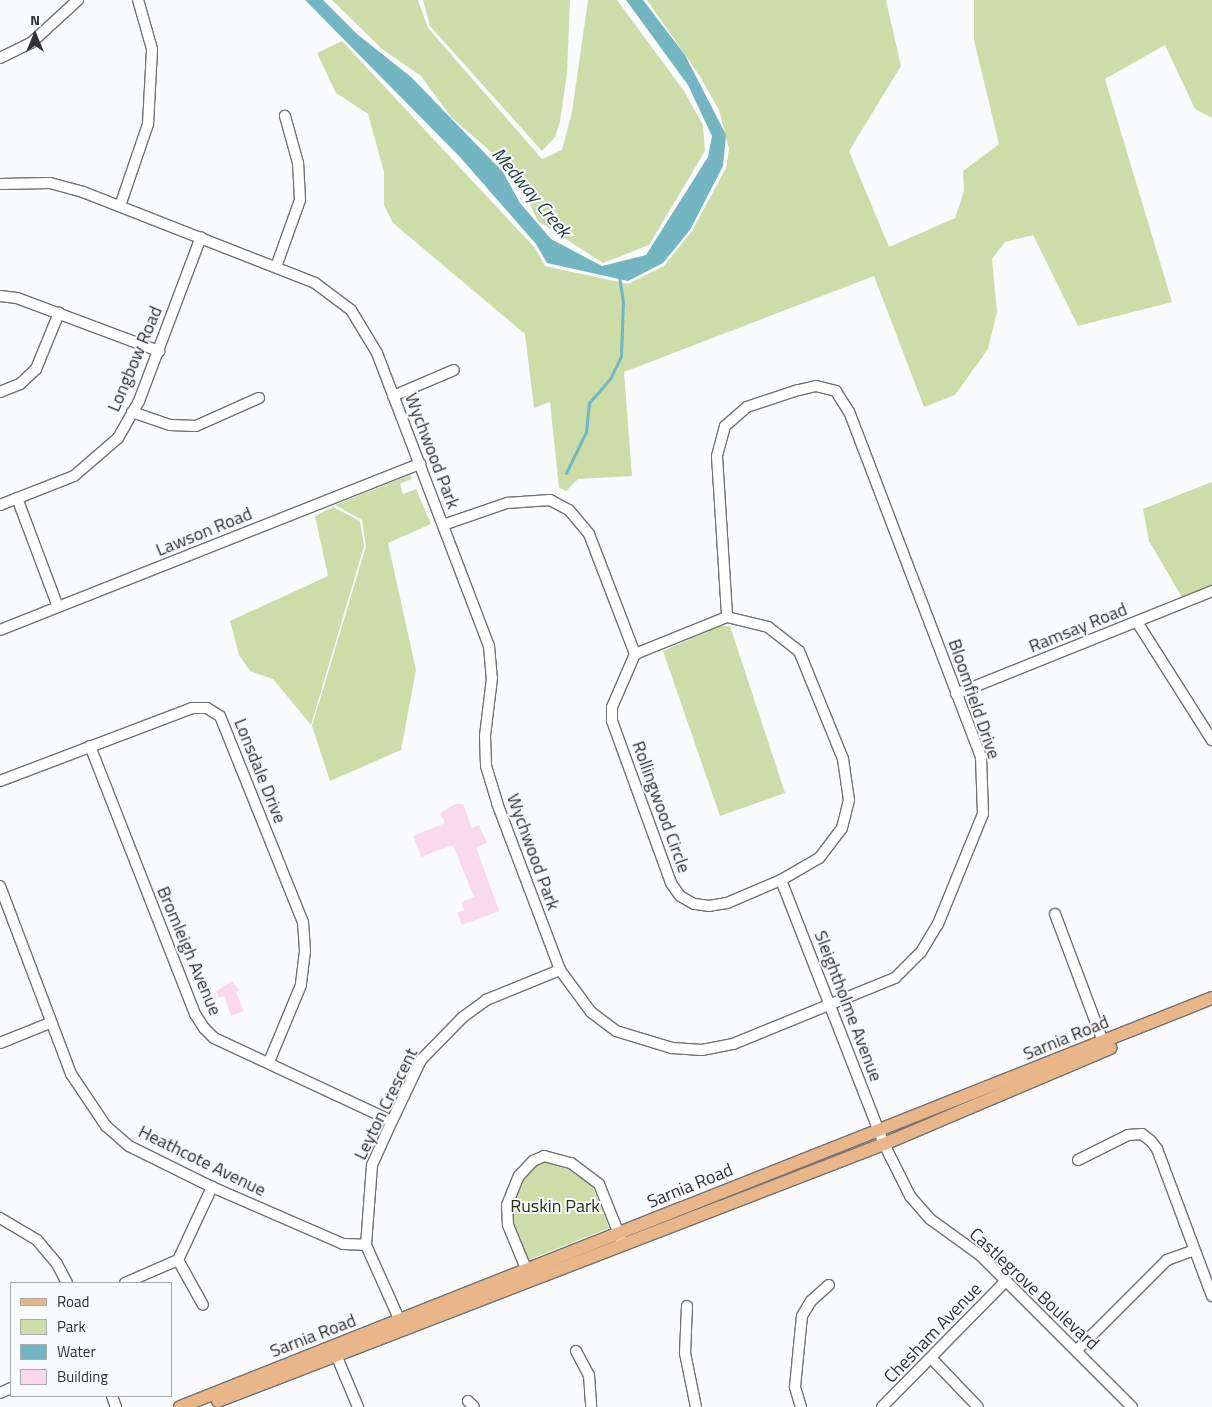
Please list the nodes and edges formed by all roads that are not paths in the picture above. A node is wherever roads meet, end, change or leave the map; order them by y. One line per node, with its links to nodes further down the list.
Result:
1 (78, 0): 3 (street)
2 (138, 0): 6 (street)
3 (0, 58)
4 (284, 116): 8 (street)
5 (0, 184): 6 (street, Wychwood Park)
6 (120, 206): 7 (street, Wychwood Park)
7 (201, 237): 8 (street, Wychwood Park); 11 (street, Longbow Road)
8 (276, 266): 14 (street, Wychwood Park)
9 (0, 296): 10 (street)
10 (59, 313): 11 (street); 13 (street)
11 (159, 351): 16 (street, Longbow Road)
12 (454, 370): 14 (street)
13 (0, 392)
14 (393, 396): 17 (street, Wychwood Park)
15 (259, 398): 16 (street)
16 (132, 412): 18 (street, Longbow Road)
17 (420, 464): 20 (street, Wychwood Park); 22 (street, Lawson Road)
18 (17, 498): 19 (street, Longbow Road); 22 (street)
19 (0, 505)
20 (443, 525): 26 (street); 34 (street, Wychwood Park)
21 (1212, 591): 24 (street, Ramsay Road)
22 (58, 607): 25 (street, Lawson Road)
23 (727, 617): 26 (street); 27 (street, Bloomfield Drive); 31 (street, Rollingwood Circle)
24 (1137, 622): 27 (street, Ramsay Road); 28 (street)
25 (0, 630)
26 (635, 654): 31 (street, Rollingwood Circle)
27 (956, 694): 36 (street, Bloomfield Drive)
28 (1212, 740)
29 (90, 746): 30 (street, Lonsdale Drive); 41 (street, Bromleigh Avenue); 41 (street, Lonsdale Drive)
30 (0, 781)
31 (781, 880): 36 (street, Sleightholme Avenue)
32 (0, 886): 38 (street, Heathcote Avenue)
33 (1055, 914): 40 (street)
34 (560, 970): 36 (street, Bloomfield Drive); 42 (street, Leyton Crescent)
35 (1212, 998): 40 (main road, Sarnia Road)
36 (830, 1004): 43 (street, Sleightholme Avenue)
37 (1212, 1007): 40 (main road, Sarnia Road)
38 (50, 1023): 39 (street); 46 (street, Heathcote Avenue)
39 (0, 1043)
40 (1105, 1046): 43 (main road, Sarnia Road); 44 (main road, Sarnia Road)
41 (269, 1062): 42 (street, Bromleigh Avenue)
42 (392, 1121): 49 (street, Leyton Crescent)
43 (879, 1130): 44 (street, Sleightholme Avenue); 48 (main road, Sarnia Road)
44 (884, 1144): 48 (main road, Sarnia Road); 53 (street, Castlegrove Boulevard)
45 (1078, 1160): 50 (street)
46 (212, 1187): 49 (street, Heathcote Avenue); 51 (street)
47 (0, 1218): 54 (street)
48 (621, 1239): 52 (main road, Sarnia Road); 52 (street)
49 (366, 1245): 60 (street, Leyton Crescent)
50 (1194, 1250): 57 (street); 61 (street)
51 (178, 1260): 55 (street); 58 (street)
52 (528, 1276): 60 (main road, Sarnia Road); 62 (main road, Sarnia Road)
53 (1006, 1281): 61 (street, Castlegrove Boulevard); 64 (street, Chesham Avenue)
54 (66, 1282)
55 (127, 1282)
56 (829, 1285): 70 (street)
57 (1212, 1296)
58 (203, 1305)
59 (687, 1306): 69 (street)
60 (400, 1321): 62 (main road, Sarnia Road)
61 (1077, 1350): 73 (street, Castlegrove Boulevard)
62 (335, 1352): 65 (main road, Sarnia Road); 66 (main road, Sarnia Road); 67 (street)
63 (576, 1352): 68 (street)
64 (932, 1359): 71 (street, Chesham Avenue); 72 (street)
65 (180, 1407)
66 (203, 1407)
67 (358, 1407)
68 (591, 1407)
69 (696, 1407)
70 (801, 1407)
71 (882, 1407)
72 (978, 1407)
73 (1132, 1407)

